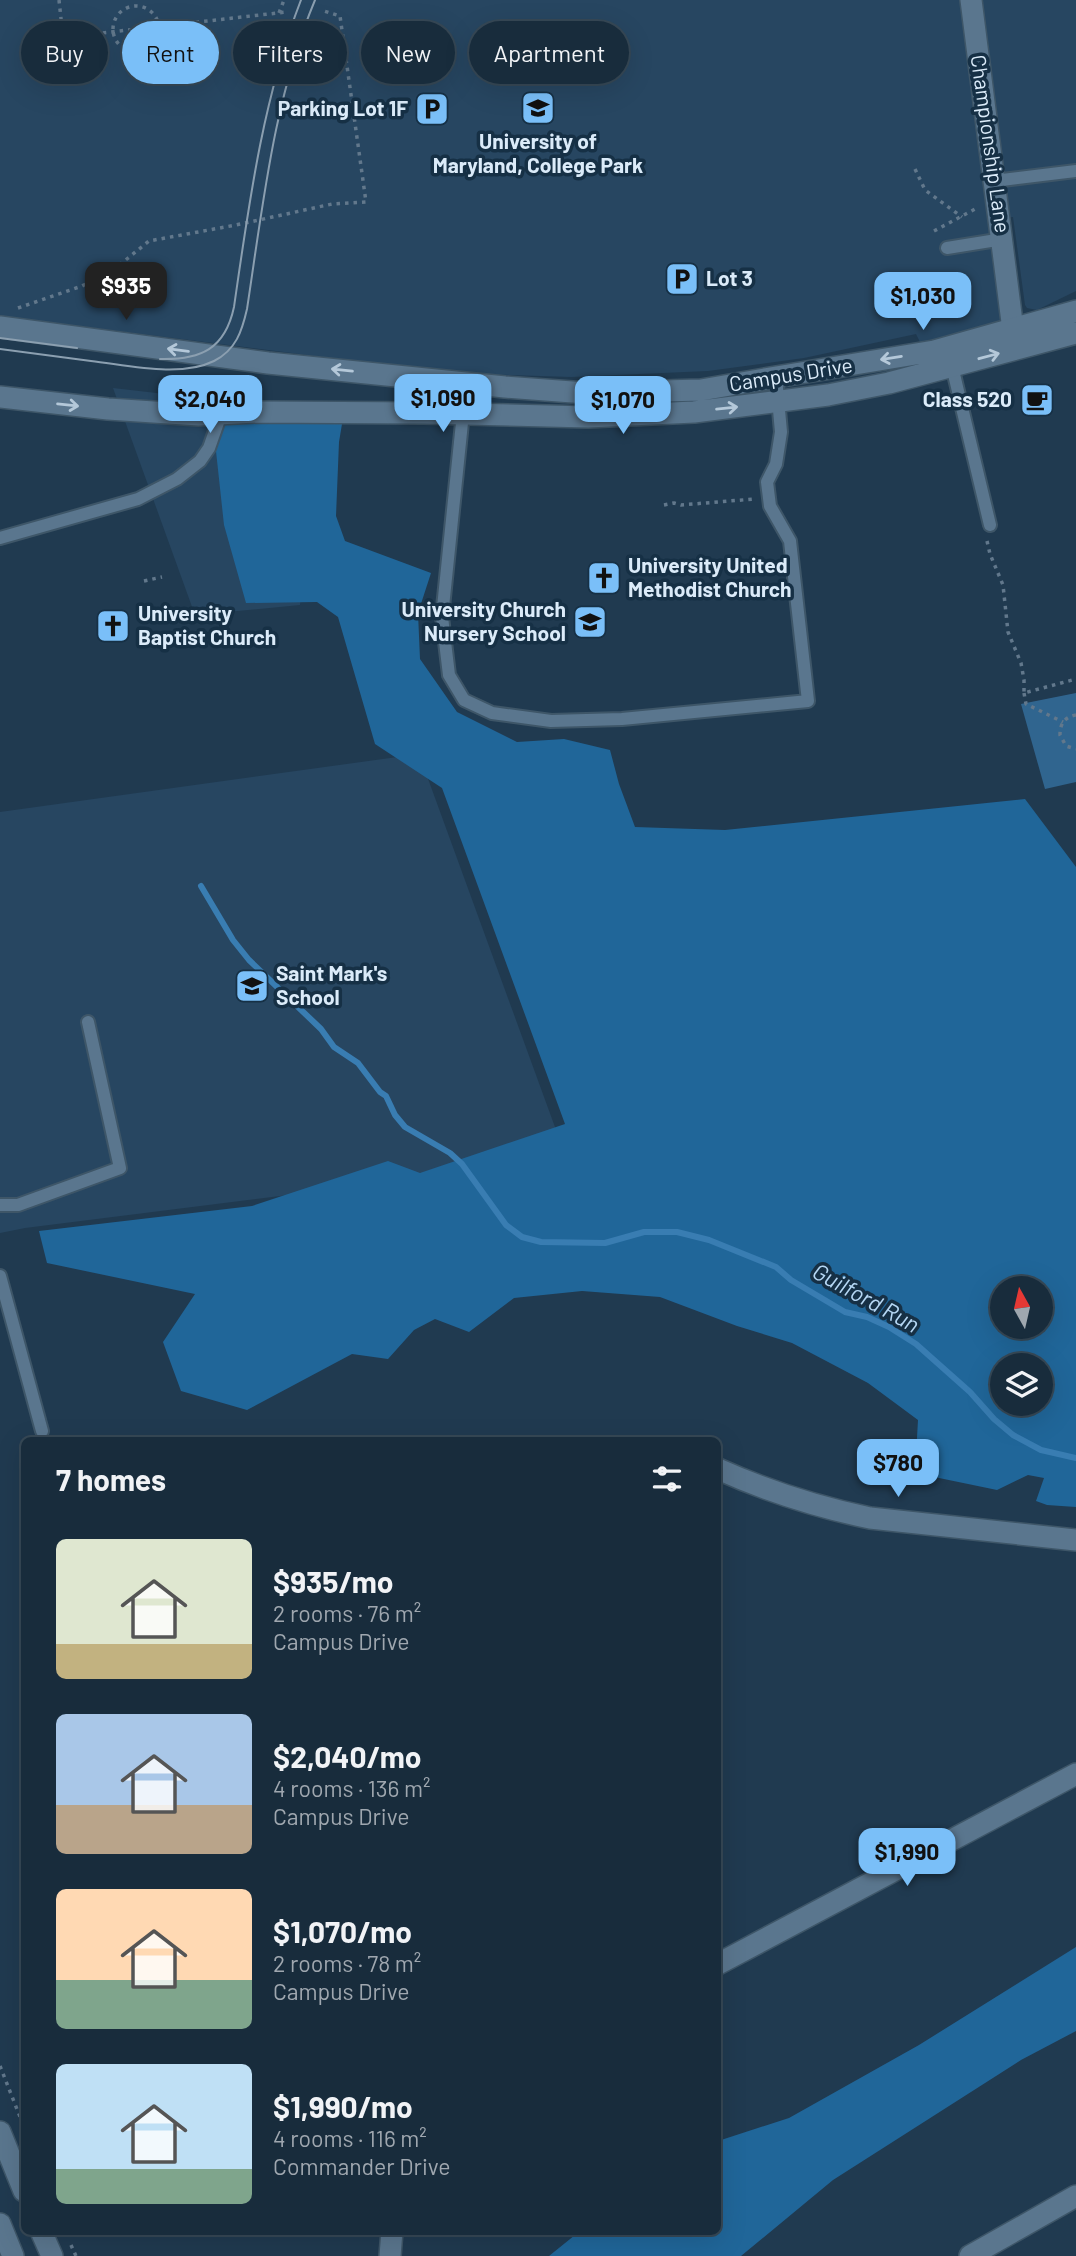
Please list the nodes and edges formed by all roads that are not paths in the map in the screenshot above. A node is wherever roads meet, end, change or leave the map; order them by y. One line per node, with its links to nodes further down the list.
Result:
1 (971, 0): 3 (street, Championship Lane)
2 (1076, 171): 3 (lane)
3 (994, 181): 4 (street, Championship Lane)
4 (1003, 239): 5 (lane); 8 (street, Championship Lane)
5 (947, 248)
6 (1076, 312): 8 (street, Campus Drive)
7 (0, 327): 11 (street, Campus Drive, one-way to 7)
8 (1013, 330): 11 (street, Campus Drive, one-way to 11)
9 (1076, 332): 10 (street, Campus Drive, one-way to 9)
10 (952, 366): 13 (street, Campus Drive); 16 (lane)
11 (776, 377): 13 (lane)
12 (0, 397): 15 (street, Campus Drive, one-way to 15)
13 (779, 402): 14 (street, Campus Drive, one-way to 13); 14 (lane)
14 (463, 413): 15 (street, Campus Drive)
15 (221, 414): 17 (lane)
16 (990, 525)
17 (0, 538)
18 (88, 1022): 19 (lane)
19 (0, 1205)
20 (0, 1276): 21 (lane)
21 (42, 1431)
22 (721, 1470): 23 (street)
23 (1076, 1540)
24 (1076, 1774): 25 (street)
25 (721, 1962)
26 (0, 2132): 27 (street)
27 (21, 2184)
28 (1076, 2196): 35 (street)
29 (0, 2224): 32 (street)
30 (43, 2235): 33 (street)
31 (393, 2235): 34 (street)
32 (13, 2256)
33 (52, 2256)
34 (390, 2256)
35 (970, 2256)

